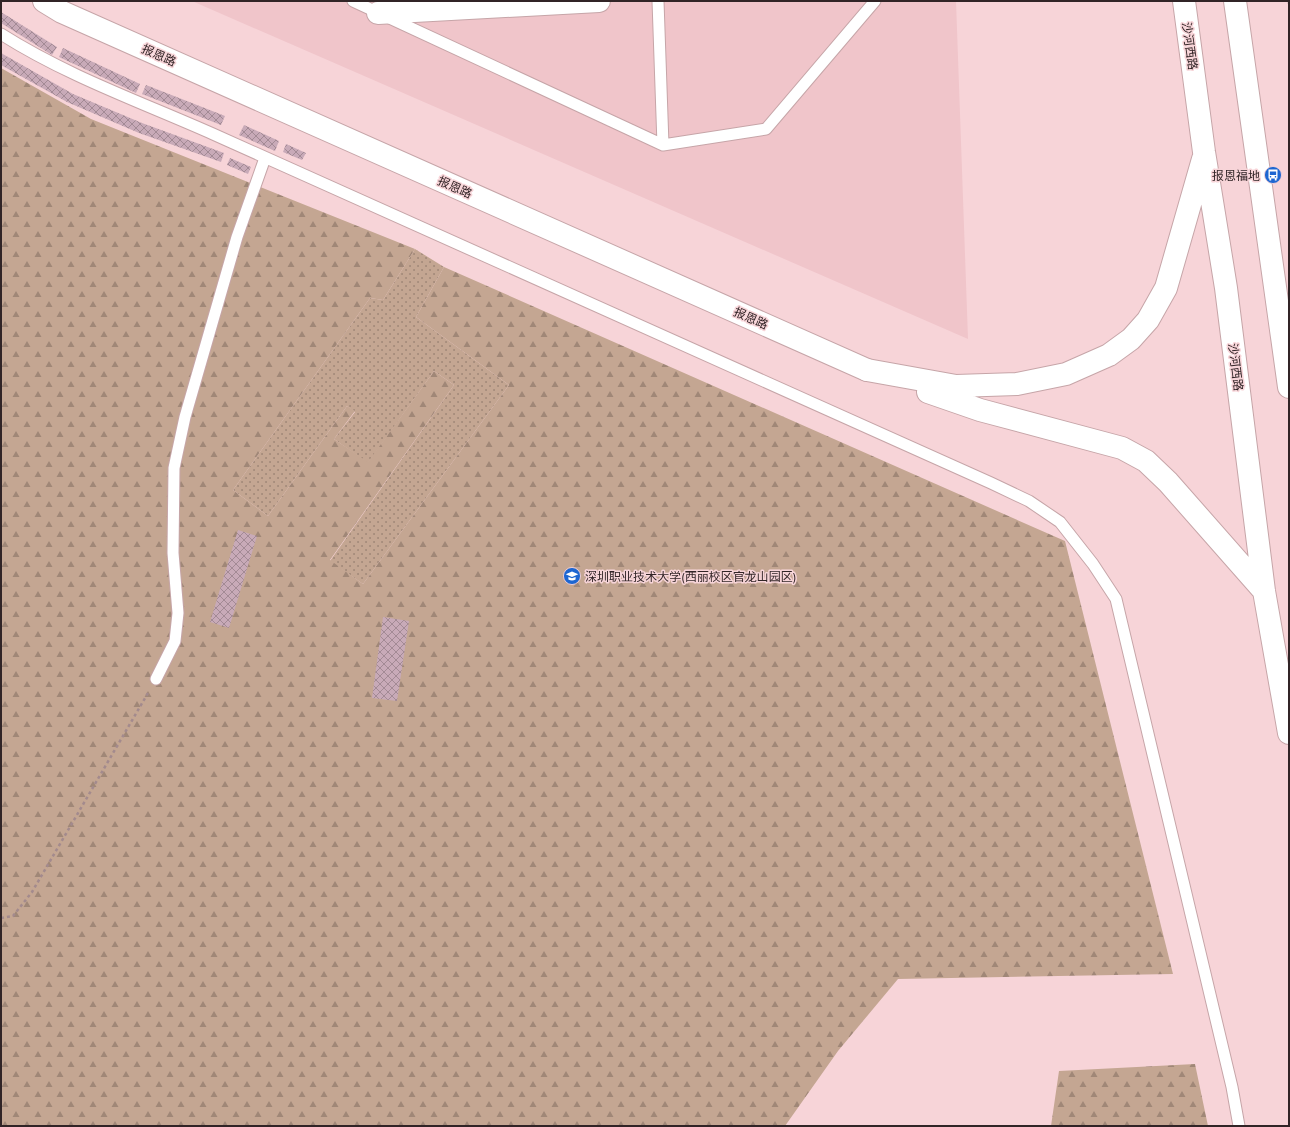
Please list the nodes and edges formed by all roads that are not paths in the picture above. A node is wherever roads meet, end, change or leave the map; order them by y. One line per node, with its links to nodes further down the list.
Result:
1 (44, 1): 13 (main road, 报恩路)
2 (353, 1): 8 (lane)
3 (599, 1): 8 (main road)
4 (658, 1): 10 (lane)
5 (875, 1): 10 (lane)
6 (1184, 1): 11 (main road, 沙河西路)
7 (1235, 1): 14 (main road)
8 (378, 12): 10 (lane)
9 (1, 34): 12 (lane)
10 (662, 144)
11 (1204, 152): 13 (main road); 15 (main road, 沙河西路)
12 (265, 158): 16 (lane); 18 (lane)
13 (867, 370): 15 (main road)
14 (1289, 387)
15 (1264, 591): 17 (main road, 沙河西路)
16 (156, 679)
17 (1289, 733)
18 (1239, 1126)

